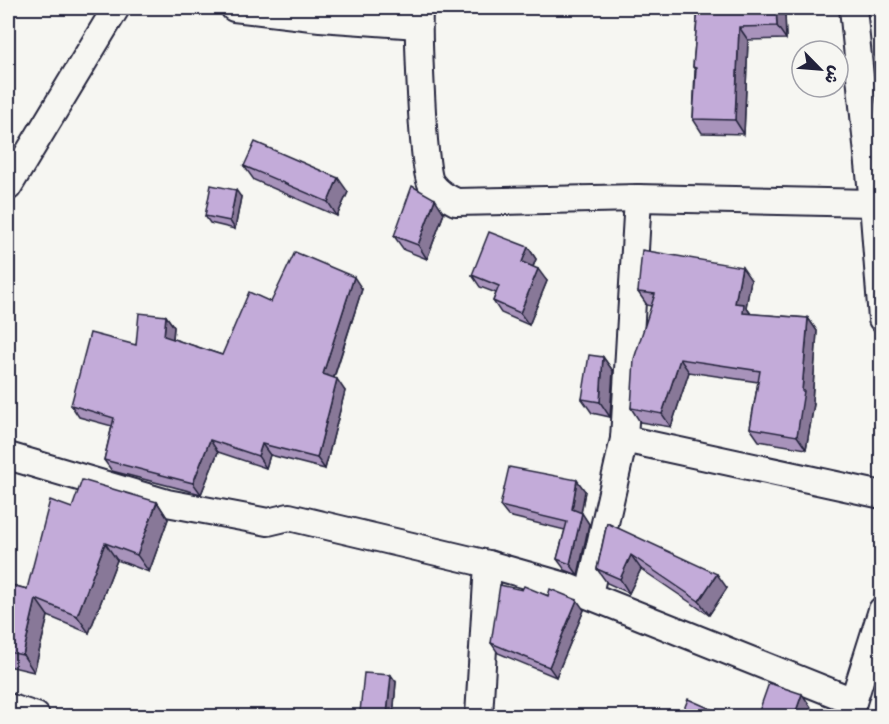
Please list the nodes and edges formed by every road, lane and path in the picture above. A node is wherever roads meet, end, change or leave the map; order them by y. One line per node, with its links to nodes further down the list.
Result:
1 (116, 8): 5 (street)
2 (234, 8): 4 (street)
3 (853, 8): 7 (street)
4 (419, 16): 6 (street)
5 (8, 187)
6 (638, 198): 7 (street); 9 (street)
7 (878, 205): 8 (street)
8 (882, 319)
9 (624, 439): 11 (street); 13 (street)
10 (8, 456): 12 (street)
11 (882, 495)
12 (489, 564): 13 (street); 18 (street)
13 (589, 594): 16 (street)
14 (882, 610): 16 (street)
15 (8, 707): 17 (street)
16 (850, 709)
17 (36, 717)
18 (479, 717)

